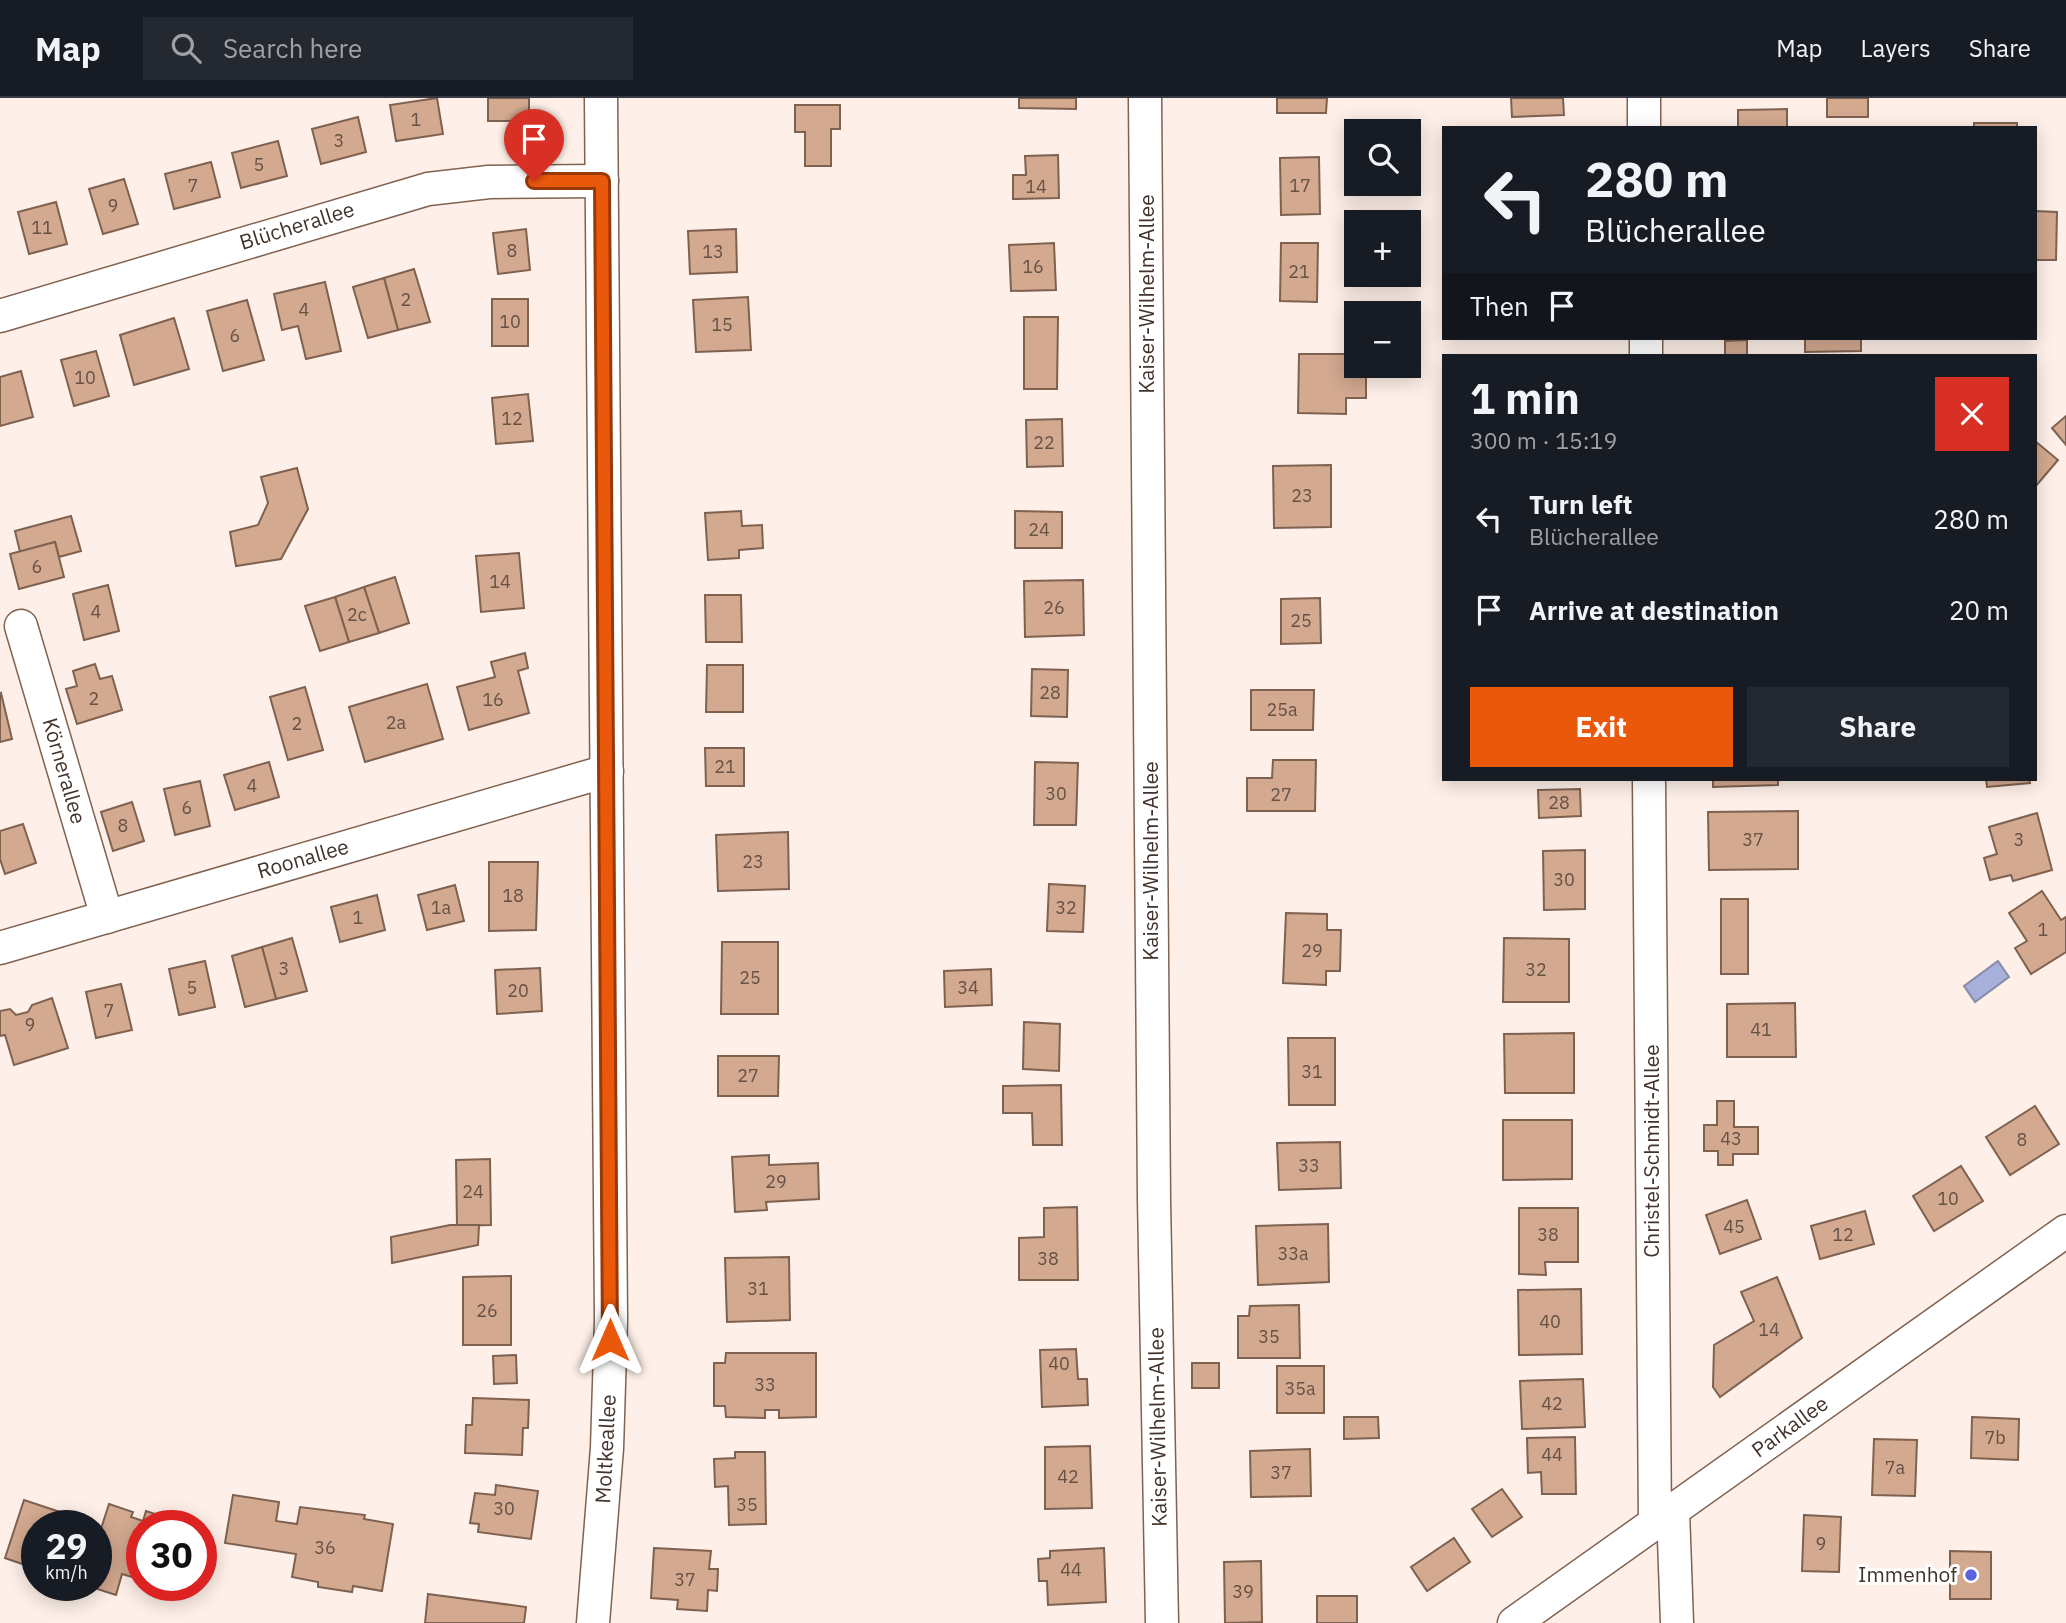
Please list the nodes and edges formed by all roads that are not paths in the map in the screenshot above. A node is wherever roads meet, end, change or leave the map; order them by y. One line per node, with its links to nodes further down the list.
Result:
1 (601, 98): 5 (street, Moltkeallee)
2 (1145, 98): 15 (street, Kaiser-Wilhelm-Allee)
3 (1644, 98): 4 (street)
4 (1644, 126)
5 (602, 181): 6 (street, Blücherallee); 8 (street, Moltkeallee)
6 (0, 316)
7 (21, 626): 10 (street, Körnerallee)
8 (607, 771): 10 (street, Roonallee); 14 (street, Moltkeallee)
9 (1649, 781): 13 (street, Christel-Schmidt-Allee)
10 (107, 917): 11 (street, Roonallee)
11 (0, 948)
12 (2066, 1231): 13 (street, Parkallee)
13 (1664, 1518): 16 (street, Parkallee); 17 (street, Christel-Schmidt-Allee)
14 (593, 1623)
15 (1162, 1623)
16 (1514, 1623)
17 (1677, 1623)

